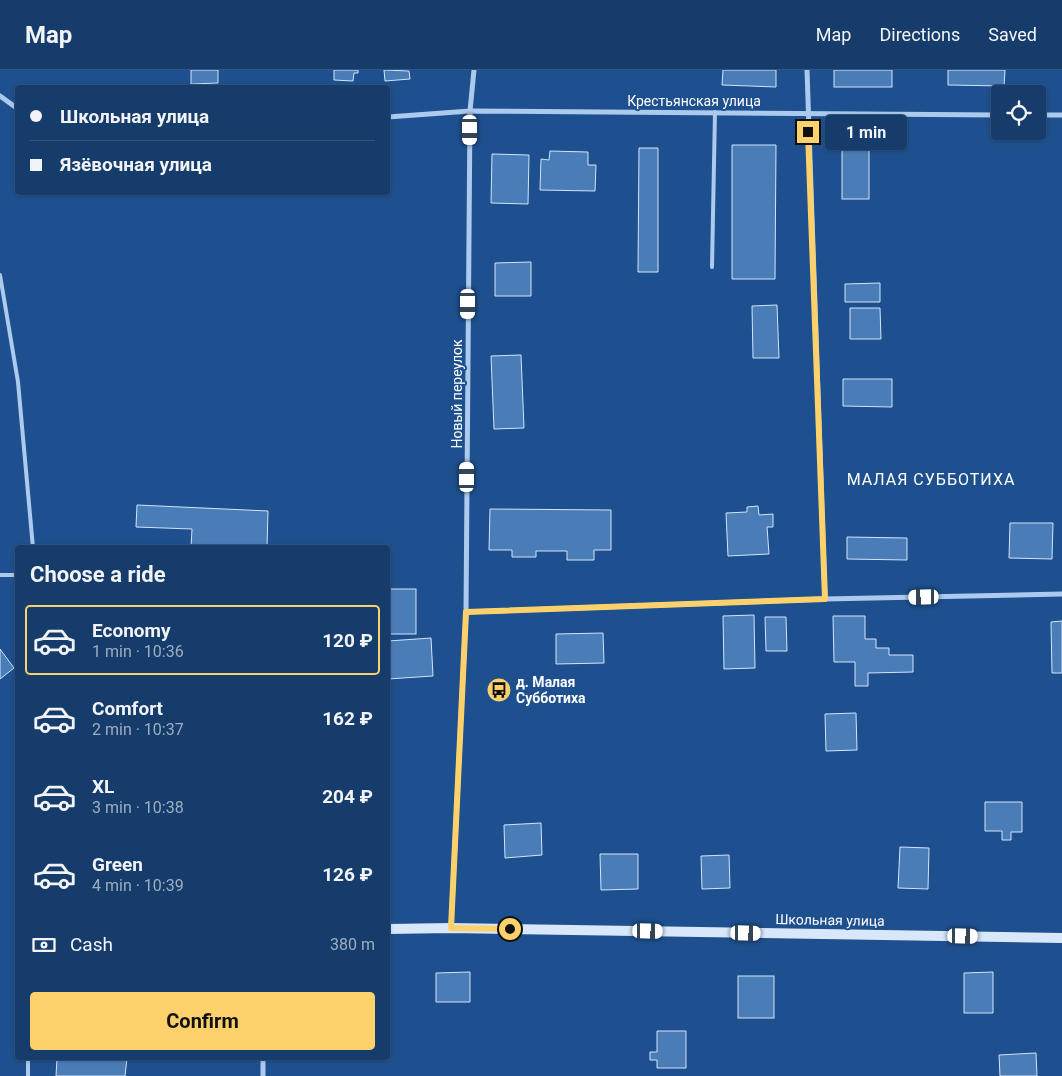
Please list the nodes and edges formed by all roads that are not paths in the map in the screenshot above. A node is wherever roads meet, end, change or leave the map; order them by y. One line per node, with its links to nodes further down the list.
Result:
1 (474, 70): 5 (street, Новый переулок)
2 (807, 70): 7 (street)
3 (0, 96): 4 (street)
4 (15, 107)
5 (470, 111): 6 (street, Крестьянская улица); 11 (street, Крестьянская улица); 19 (street, Новый переулок)
6 (715, 112): 7 (street, Крестьянская улица); 12 (lane)
7 (807, 113): 8 (street, Крестьянская улица); 18 (street)
8 (991, 115)
9 (1046, 115): 10 (street)
10 (1062, 115)
11 (390, 117)
12 (712, 267)
13 (0, 275): 14 (lane)
14 (33, 545)
15 (0, 575): 16 (lane)
16 (15, 575)
17 (1062, 594): 18 (street)
18 (825, 599): 19 (street)
19 (466, 612): 20 (street, Новый переулок)
20 (451, 928): 21 (street, Школьная улица); 22 (street, Школьная улица)
21 (390, 929)
22 (1062, 938)
23 (28, 1060): 25 (lane)
24 (264, 1060): 26 (street)
25 (28, 1076)
26 (263, 1076)

